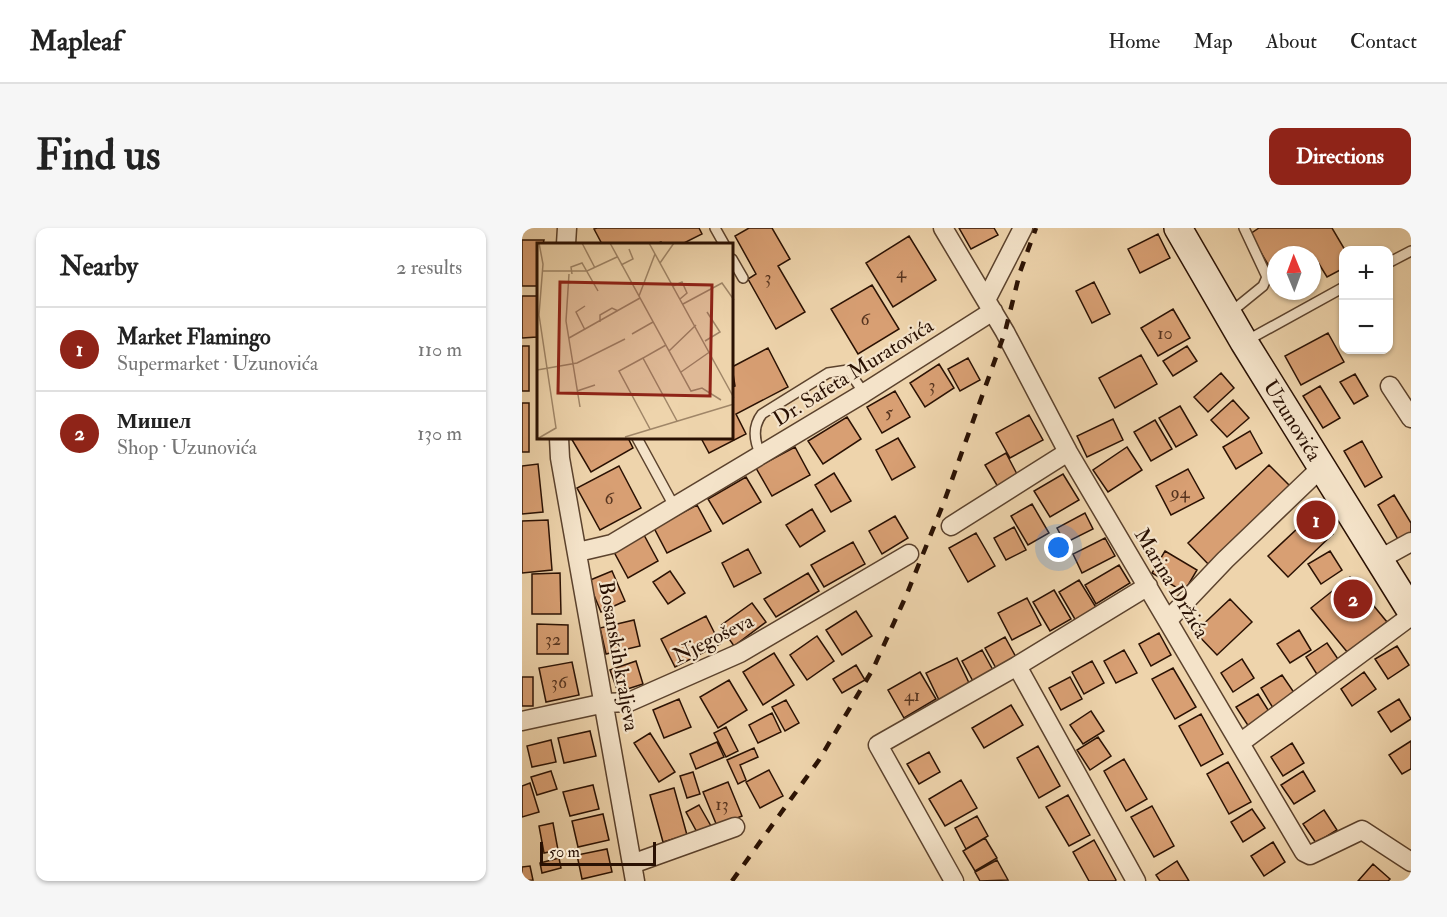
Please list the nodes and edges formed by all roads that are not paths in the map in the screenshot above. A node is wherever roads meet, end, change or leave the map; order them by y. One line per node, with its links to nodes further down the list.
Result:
1 (567, 228): 7 (street)
2 (715, 228): 8 (lane)
3 (944, 228): 14 (street, Marina Držića)
4 (1023, 228): 14 (street)
5 (1244, 228): 15 (lane)
6 (1184, 232): 15 (main road, Uzunovića)
7 (566, 243)
8 (723, 243)
9 (1411, 250): 10 (lane)
10 (1393, 261)
11 (734, 262): 12 (lane)
12 (743, 278)
13 (1339, 290): 16 (lane)
14 (989, 305): 18 (street, Dr. Safeta Muratovića); 22 (street, Marina Držića)
15 (1228, 314): 16 (main road, Uzunovića)
16 (1244, 342): 24 (main road, Uzunovića)
17 (1390, 386): 19 (street)
18 (864, 393): 23 (street, Dr. Safeta Muratovića); 23 (lane)
19 (1411, 418)
20 (560, 440): 28 (street, Bosanskih kraljeva)
21 (638, 440): 25 (lane)
22 (1068, 452): 26 (street); 31 (street, Marina Držića)
23 (761, 455): 25 (street, Dr. Safeta Muratovića)
24 (1323, 466): 30 (main road, Uzunovića); 34 (street)
25 (674, 506): 28 (street, Dr. Safeta Muratovića)
26 (951, 526)
27 (1411, 542): 30 (street)
28 (578, 552): 36 (street, Bosanskih kraljeva)
29 (909, 554): 36 (street, Njegoševa)
30 (1380, 559): 32 (main road, Uzunovića)
31 (1148, 586): 34 (street, Marina Držića); 35 (street)
32 (1411, 611)
33 (1411, 616): 38 (street)
34 (1168, 620): 38 (street, Marina Držića)
35 (1017, 666): 42 (street); 43 (street)
36 (605, 703): 37 (street, Njegoševa); 41 (street, Bosanskih kraljeva)
37 (522, 722)
38 (1240, 743): 40 (street, Marina Držića)
39 (735, 827): 41 (street)
40 (1411, 862)
41 (633, 872)
42 (954, 881)
43 (1136, 881)

